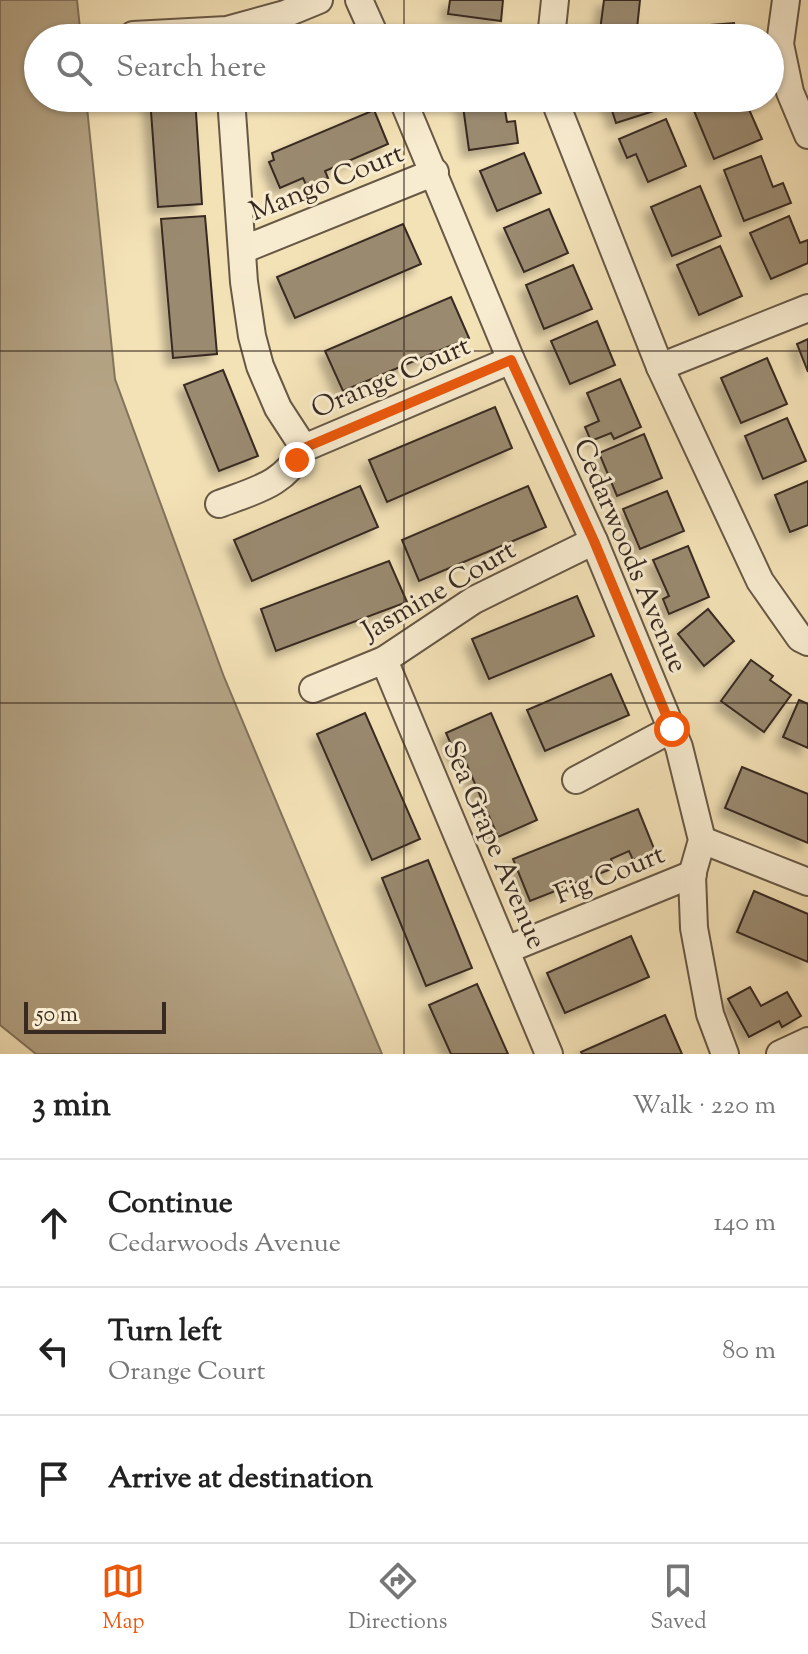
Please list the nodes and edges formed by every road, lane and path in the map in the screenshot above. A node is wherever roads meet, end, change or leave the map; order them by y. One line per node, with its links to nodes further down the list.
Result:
1 (319, 0): 5 (street)
2 (359, 0): 6 (street)
3 (555, 0): 7 (street)
4 (786, 0): 8 (street)
5 (256, 24)
6 (370, 24)
7 (552, 24)
8 (783, 24)
9 (784, 63): 13 (street)
10 (232, 112): 15 (street)
11 (408, 112): 14 (street, Cedarwoods Avenue)
12 (559, 112): 18 (street)
13 (808, 135)
14 (435, 172): 15 (street, Mango Court); 17 (street, Cedarwoods Avenue)
15 (242, 250): 19 (street)
16 (808, 308): 18 (street)
17 (511, 360): 19 (street, Orange Court); 21 (street, Cedarwoods Avenue)
18 (660, 367): 22 (street)
19 (304, 448): 20 (street, Orange Court)
20 (219, 504)
21 (594, 541): 23 (street, Jasmine Court); 25 (street, Cedarwoods Avenue)
22 (808, 642)
23 (384, 660): 24 (street, Jasmine Court); 30 (street, Sea Grape Avenue)
24 (313, 689)
25 (672, 729): 26 (street); 27 (street, Cedarwoods Avenue)
26 (576, 780)
27 (702, 840): 28 (street, Cedarwoods Avenue); 29 (street)
28 (693, 874): 30 (street, Fig Court); 33 (street, Cedarwoods Avenue)
29 (808, 882)
30 (506, 950): 32 (street, Sea Grape Avenue)
31 (808, 1041): 34 (street)
32 (549, 1054)
33 (725, 1054)
34 (780, 1054)

